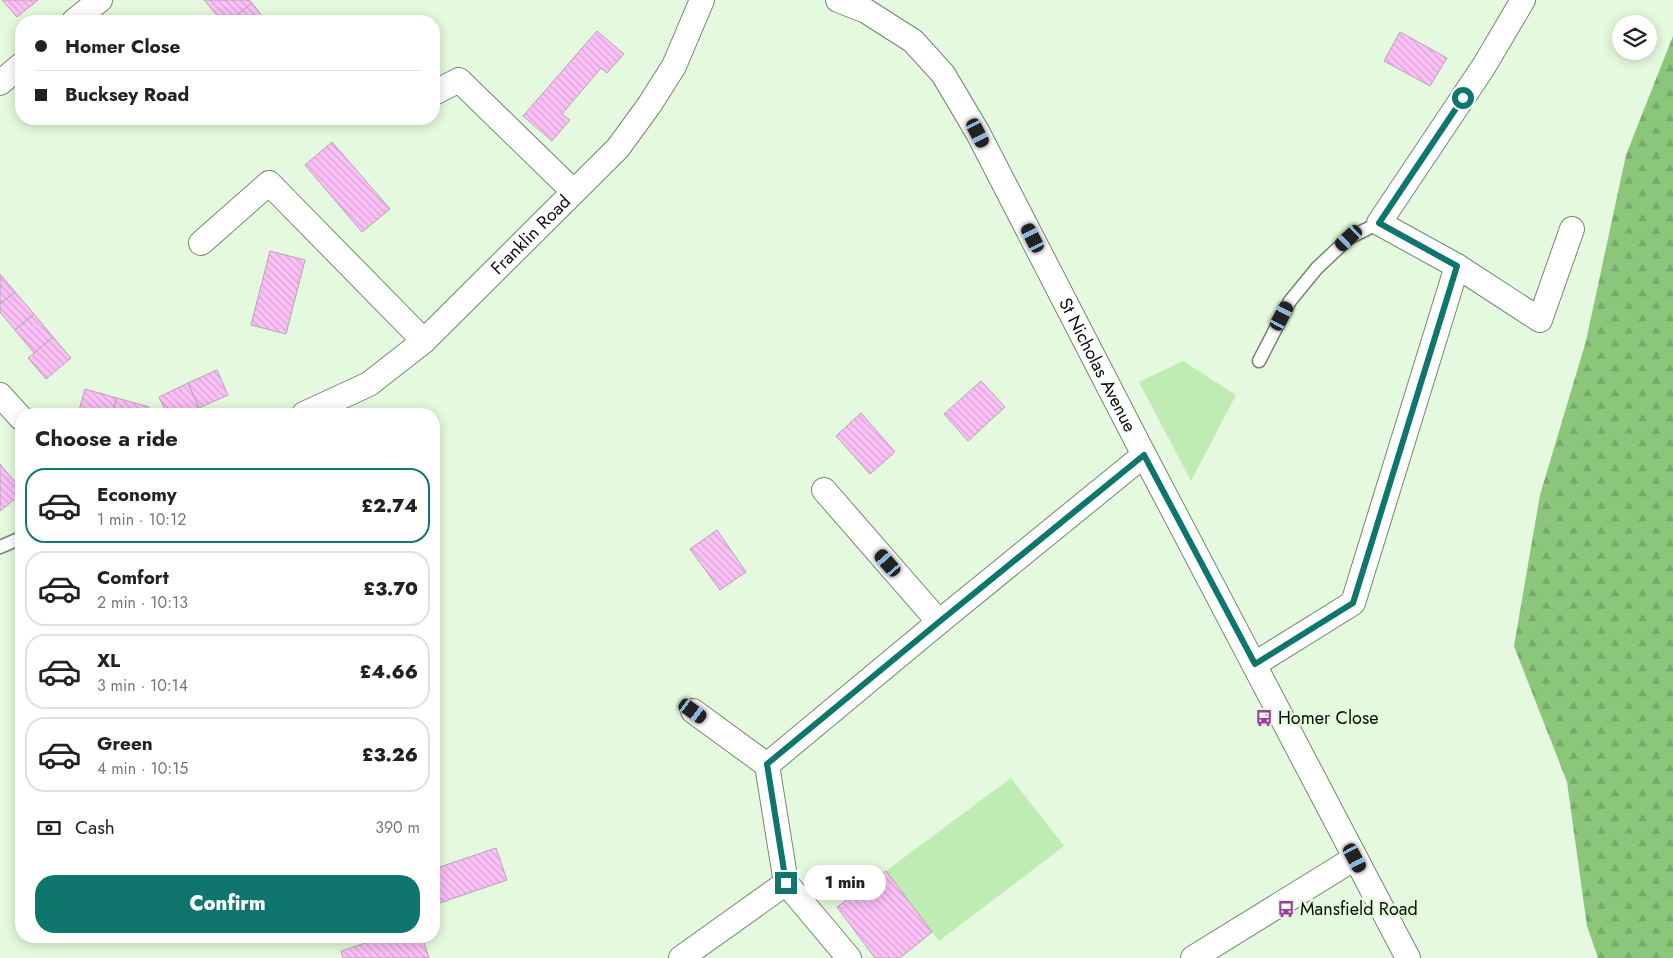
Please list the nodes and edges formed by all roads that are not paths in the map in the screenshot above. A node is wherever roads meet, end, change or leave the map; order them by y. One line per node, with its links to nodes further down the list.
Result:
1 (100, 0): 6 (street)
2 (702, 0): 10 (street, Franklin Road)
3 (838, 0): 5 (street, St Nicholas Avenue)
4 (1523, 0): 11 (street)
5 (869, 6): 20 (street, St Nicholas Avenue)
6 (81, 15)
7 (15, 70): 8 (street)
8 (0, 83)
9 (440, 90): 10 (street)
10 (573, 191): 15 (street, Franklin Road)
11 (1379, 223): 14 (street); 16 (lane)
12 (1572, 229): 14 (street)
13 (201, 243): 15 (street)
14 (1457, 266): 25 (street)
15 (424, 341): 18 (street, Franklin Road)
16 (1259, 361)
17 (0, 395): 19 (street)
18 (317, 408)
19 (15, 411)
20 (1144, 455): 24 (street); 25 (street, St Nicholas Avenue)
21 (824, 490): 24 (street)
22 (15, 541): 23 (lane)
23 (0, 547)
24 (939, 622): 27 (street)
25 (1255, 664): 28 (street, St Nicholas Avenue)
26 (693, 711): 27 (street)
27 (767, 764): 29 (street)
28 (1355, 858): 32 (street); 33 (street, St Nicholas Avenue)
29 (786, 883): 30 (street); 31 (street)
30 (681, 958)
31 (849, 958)
32 (1193, 958)
33 (1408, 958)

